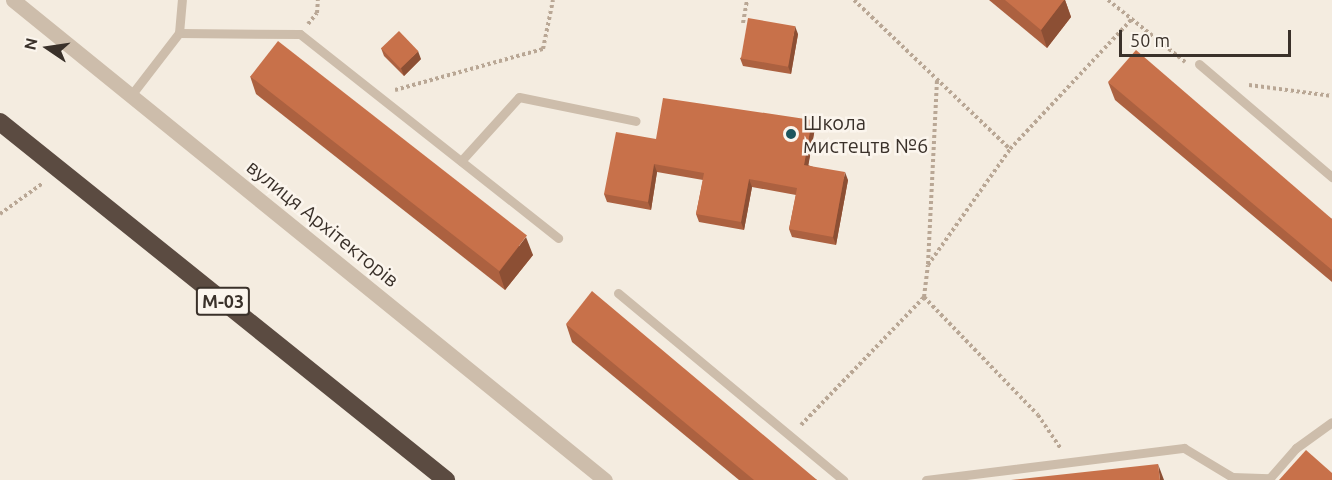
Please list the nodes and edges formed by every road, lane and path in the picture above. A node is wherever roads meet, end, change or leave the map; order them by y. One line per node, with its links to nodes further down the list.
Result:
1 (13, 0): 15 (street, вулиця Архітекторів)
2 (182, 0): 10 (lane)
3 (318, 0): 11 (path)
4 (553, 0): 16 (path)
5 (747, 0): 9 (path)
6 (854, 0): 13 (path)
7 (1108, 0): 8 (path)
8 (1132, 19): 12 (path); 20 (path)
9 (743, 23)
10 (179, 33): 11 (lane); 15 (lane)
11 (300, 34): 16 (lane)
12 (1199, 64): 14 (lane)
13 (937, 80): 20 (path); 26 (path)
14 (1221, 82): 17 (path); 23 (lane)
15 (132, 94): 34 (street, вулиця Архітекторів)
16 (377, 95): 21 (lane)
17 (1332, 96)
18 (636, 121): 21 (lane)
19 (0, 122): 22 (highway, М-03)
20 (1010, 149): 26 (path)
21 (461, 161): 25 (lane)
22 (61, 171): 24 (path); 33 (highway, М-03)
23 (1332, 177)
24 (0, 214)
25 (558, 238)
26 (928, 265): 28 (path)
27 (618, 293): 30 (lane)
28 (924, 297): 30 (path); 31 (path)
29 (1332, 422): 32 (lane)
30 (790, 436): 35 (lane)
31 (1071, 462): 32 (lane); 36 (lane)
32 (1269, 479)
33 (446, 480)
34 (605, 480)
35 (843, 480)
36 (926, 480)

